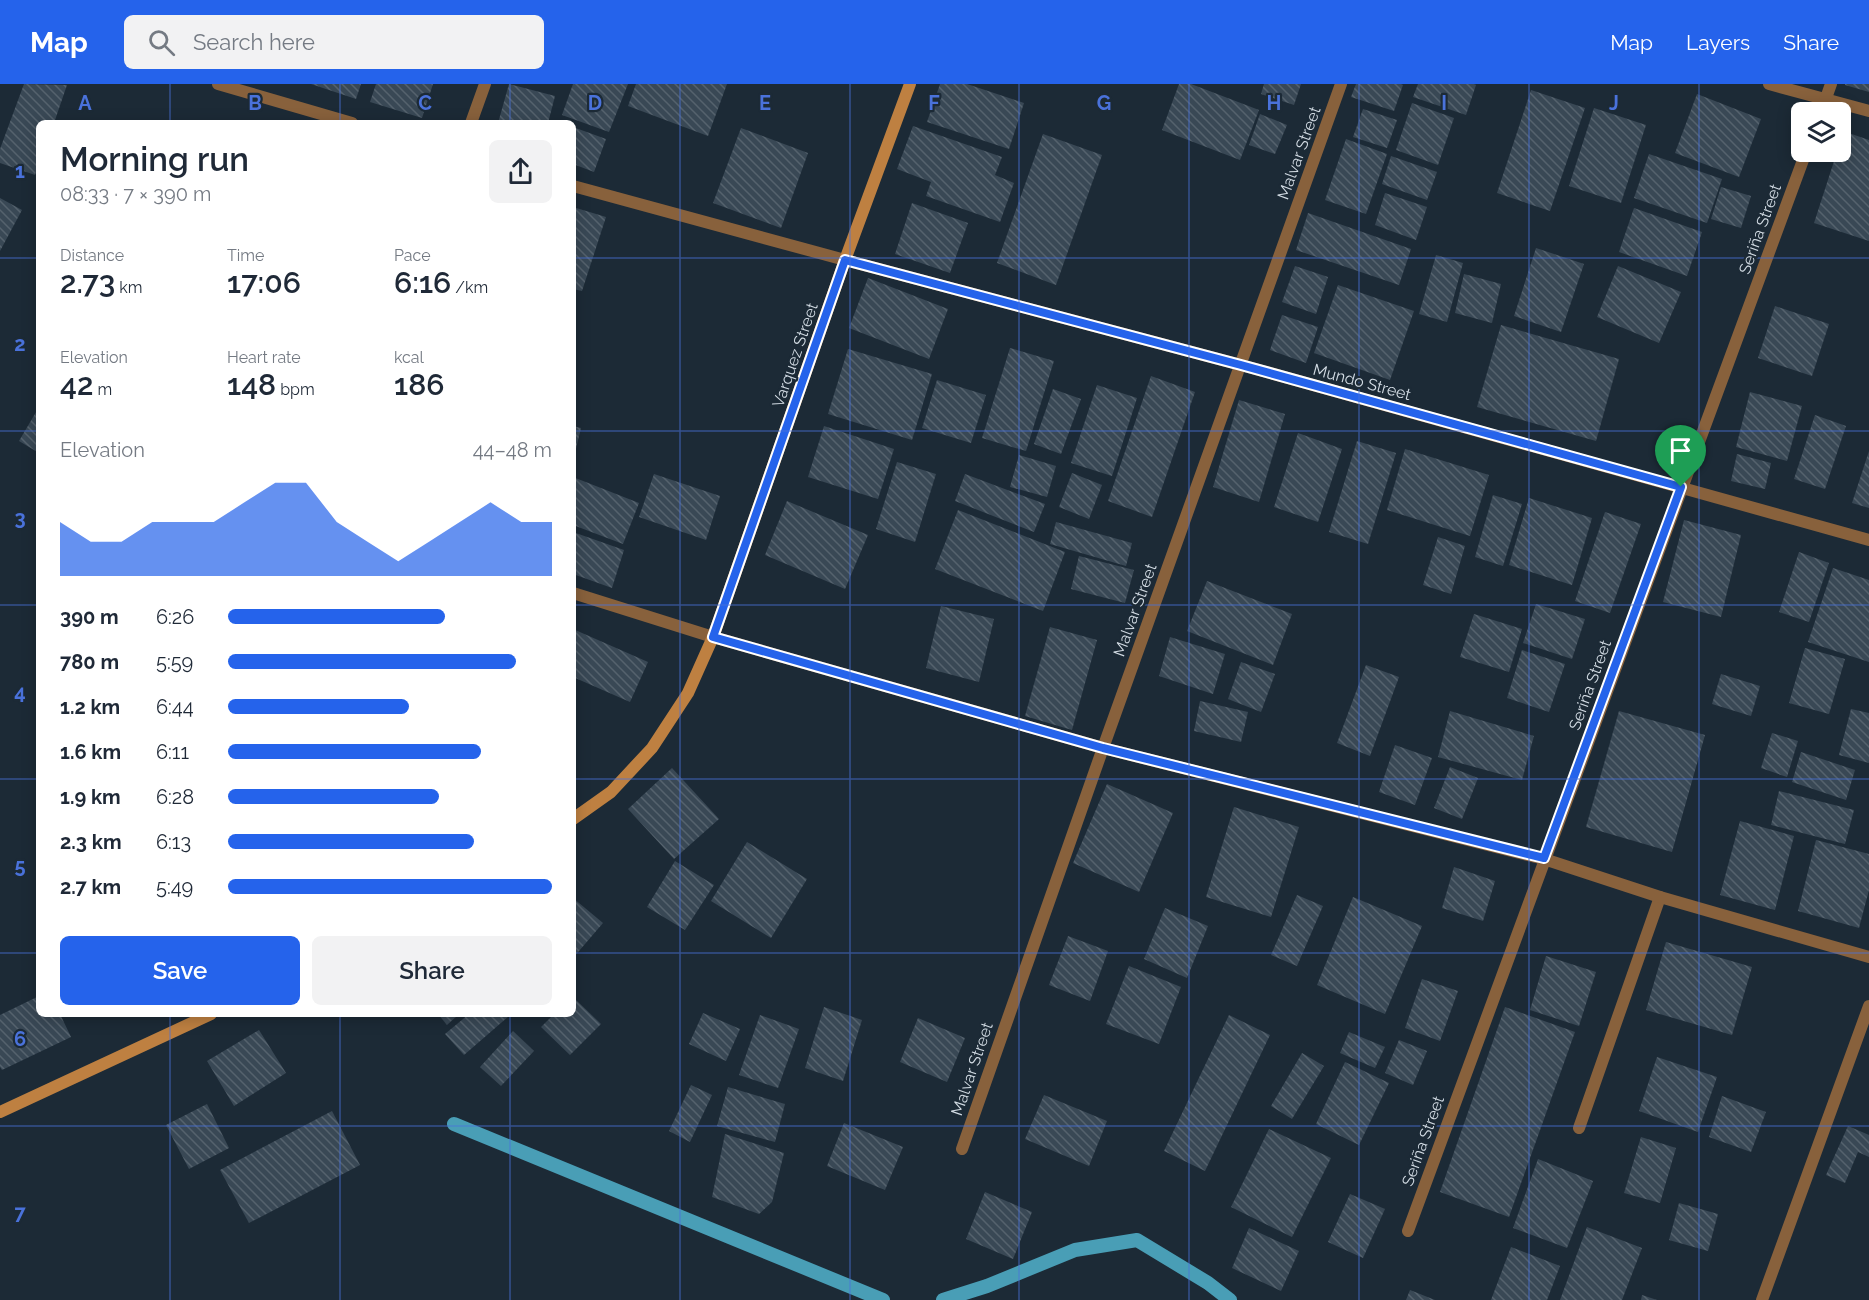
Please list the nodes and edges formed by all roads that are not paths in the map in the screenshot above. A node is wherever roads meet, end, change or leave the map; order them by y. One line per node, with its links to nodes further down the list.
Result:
1 (218, 84): 9 (street)
2 (485, 84): 10 (street)
3 (910, 84): 13 (main road, Varquez Street)
4 (1341, 84): 14 (street, Malvar Street)
5 (1769, 84): 7 (street)
6 (1831, 84): 7 (street)
7 (1825, 100): 8 (street)
8 (1869, 111)
9 (342, 120)
10 (472, 120)
11 (1802, 162): 15 (street, Seriña Street)
12 (576, 187): 13 (street, Mundo Street)
13 (845, 260): 14 (street, Mundo Street); 18 (main road, Varquez Street)
14 (1241, 365): 15 (street, Mundo Street); 19 (street, Malvar Street)
15 (1681, 487): 16 (street, Mundo Street); 21 (street, Seriña Street)
16 (1869, 540)
17 (576, 594): 18 (street)
18 (713, 637): 19 (street); 20 (main road, Varquez Street)
19 (1103, 748): 21 (street); 28 (street, Malvar Street)
20 (576, 817)
21 (1544, 858): 22 (street); 29 (street, Seriña Street)
22 (1660, 897): 23 (street); 27 (street)
23 (1869, 957)
24 (1869, 1006): 30 (street)
25 (205, 1017): 26 (main road)
26 (0, 1112)
27 (1579, 1128)
28 (962, 1149)
29 (1408, 1231)
30 (1762, 1300)

